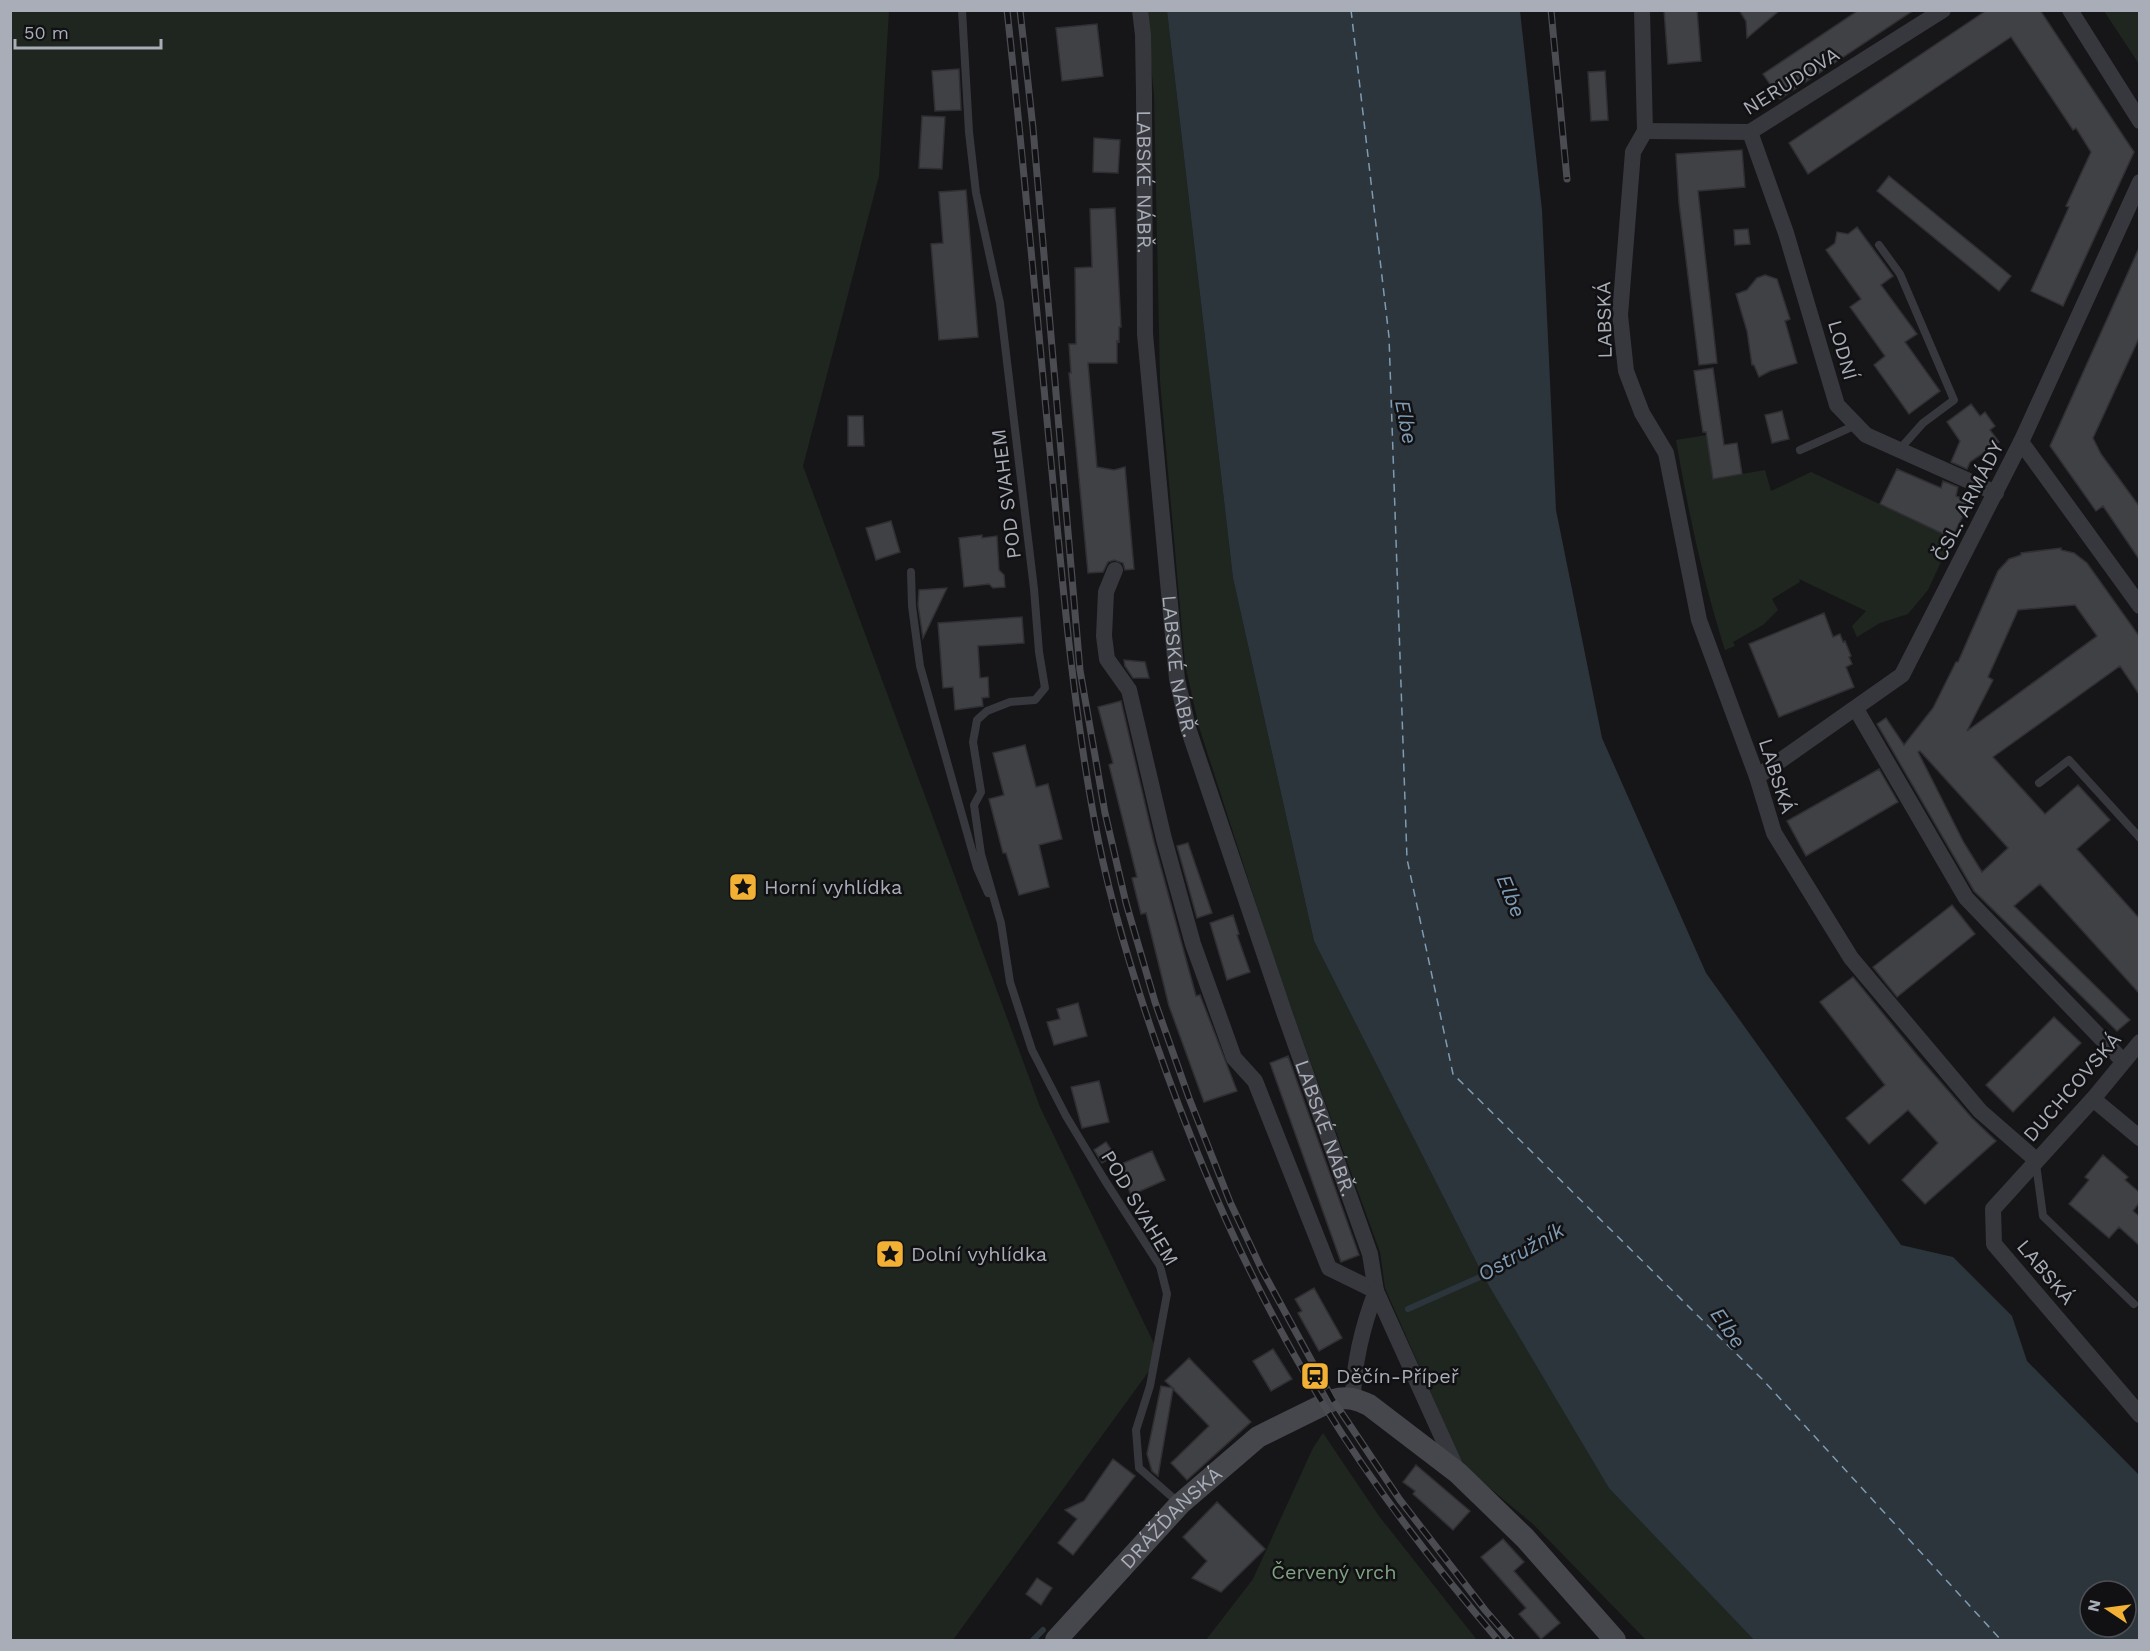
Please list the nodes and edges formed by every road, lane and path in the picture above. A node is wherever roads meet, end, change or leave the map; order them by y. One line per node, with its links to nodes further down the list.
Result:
1 (962, 10): 23 (lane, POD SVAHEM)
2 (1140, 10): 29 (street, LABSKÉ NÁBŘ.)
3 (1642, 10): 7 (street, LABSKÁ)
4 (1943, 10): 8 (street, NERUDOVA)
5 (2070, 10): 6 (street)
6 (2139, 121)
7 (1645, 131): 8 (street, NERUDOVA); 20 (street, LABSKÁ)
8 (1750, 132): 11 (street, LODNÍ)
9 (2139, 182): 12 (street, ČSL. ARMÁDY)
10 (1879, 245): 14 (lane)
11 (1856, 425): 13 (lane); 14 (street, LODNÍ)
12 (2021, 442): 15 (street, ČSL. ARMÁDY); 18 (street)
13 (1800, 450)
14 (1899, 450): 15 (street, LODNÍ)
15 (1996, 493): 19 (street, ČSL. ARMÁDY)
16 (1115, 570): 29 (street)
17 (910, 572): 23 (lane, POD SVAHEM)
18 (2139, 606)
19 (1856, 709): 20 (street, ČSL. ARMÁDY); 25 (street)
20 (1757, 777): 28 (street, LABSKÁ)
21 (2039, 783): 22 (lane)
22 (2139, 838)
23 (1001, 923): 34 (lane, POD SVAHEM)
24 (2139, 1042): 25 (street, DUCHCOVSKÁ)
25 (2123, 1061): 26 (street, DUCHCOVSKÁ)
26 (2093, 1099): 27 (street); 28 (street, DUCHCOVSKÁ)
27 (2139, 1138)
28 (2036, 1160): 30 (lane); 32 (street, LABSKÁ)
29 (1376, 1292): 31 (street); 33 (street, LABSKÉ NÁBŘ.)
30 (2134, 1304)
31 (1353, 1398): 33 (street, LABSKÉ NÁBŘ.); 34 (street, DRÁŽĎANSKÁ)
32 (2139, 1414)
33 (1458, 1473): 36 (street, LABSKÉ NÁBŘ.)
34 (1180, 1504): 35 (street, DRÁŽĎANSKÁ)
35 (1056, 1641)
36 (1615, 1641)

